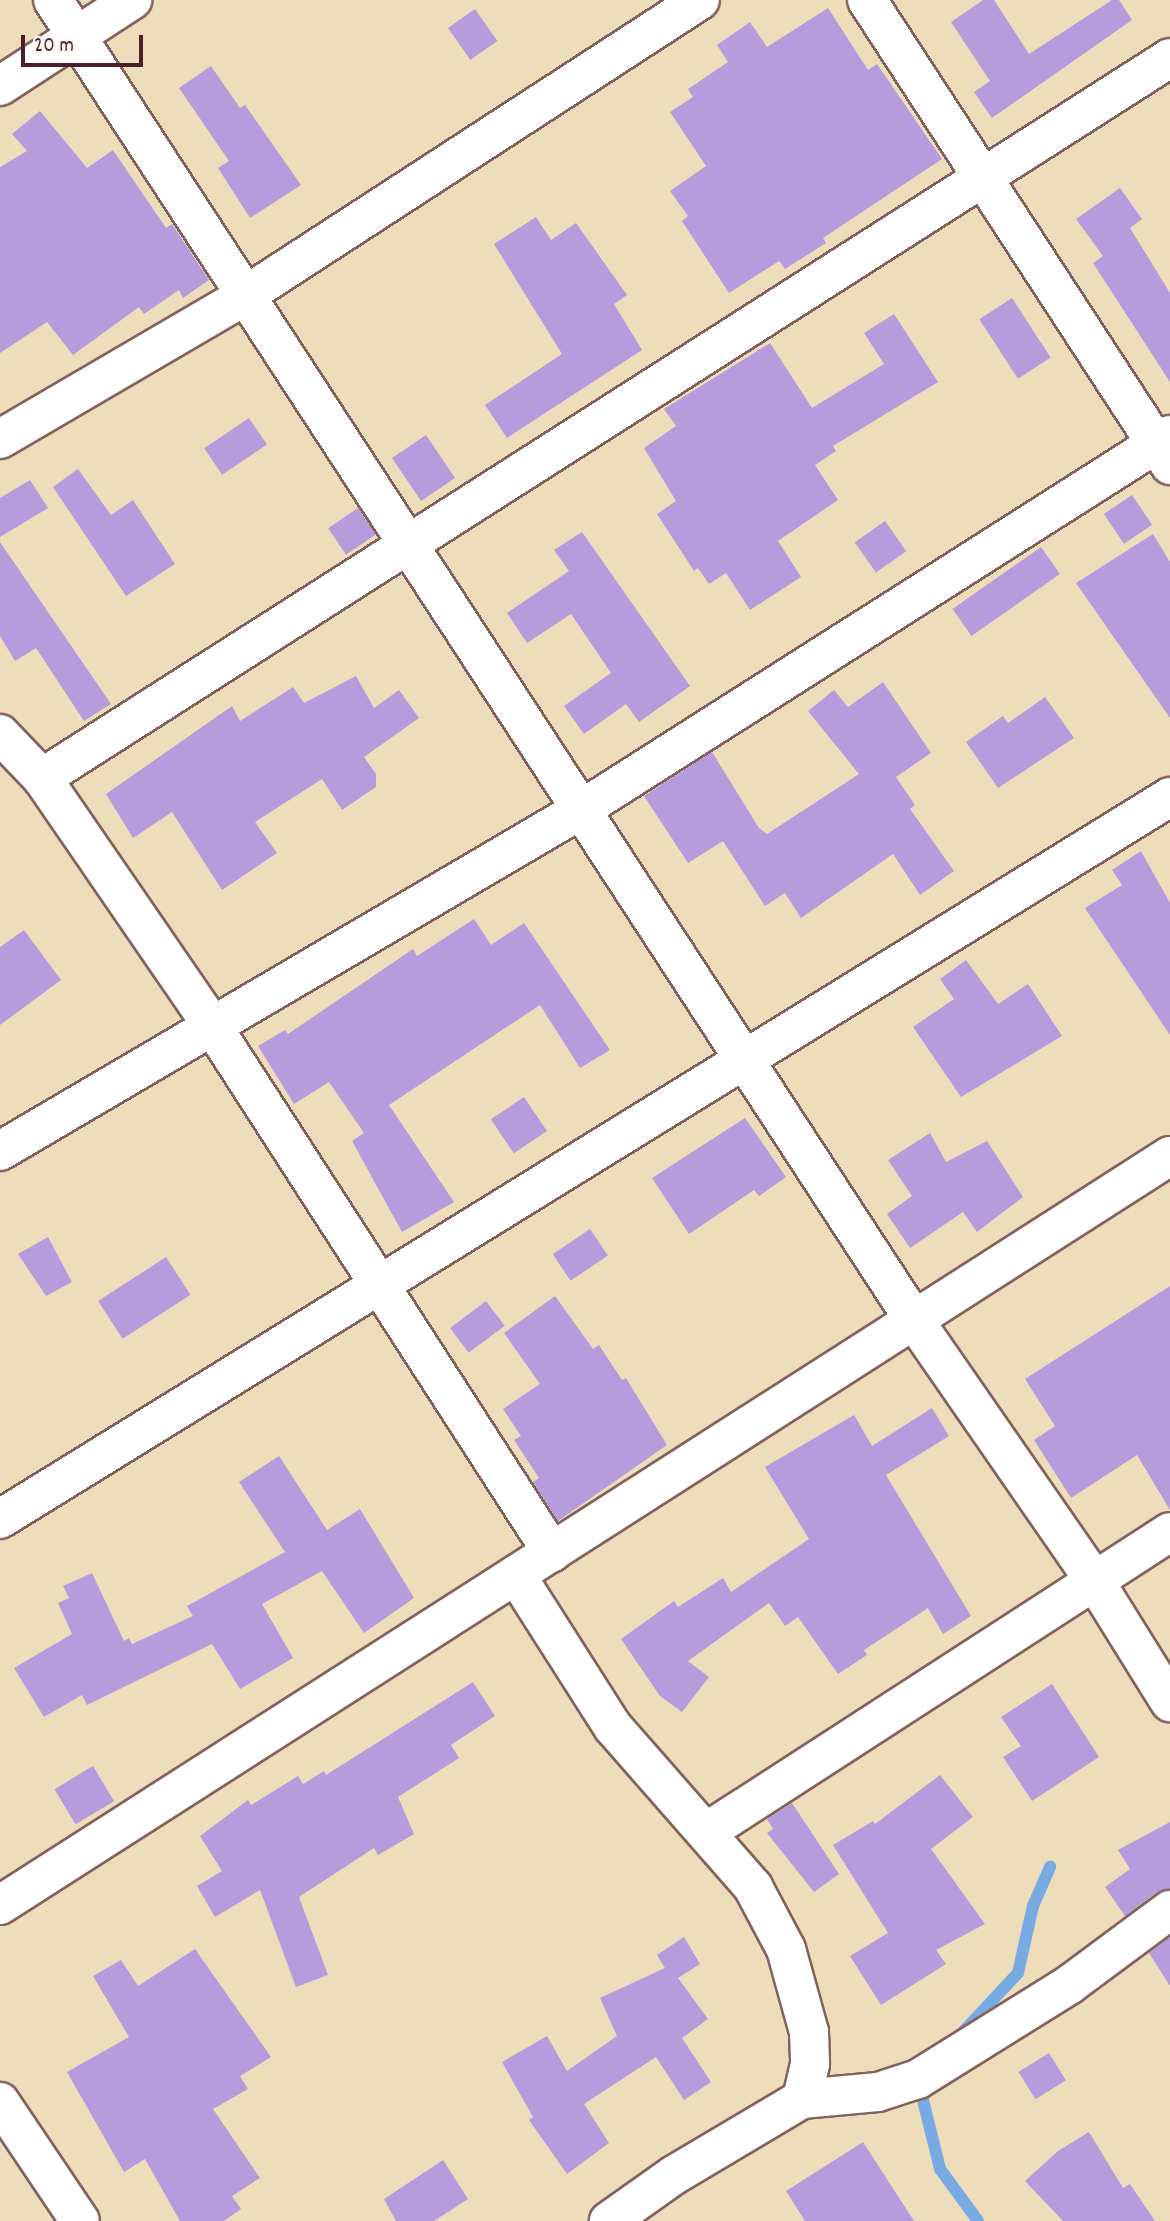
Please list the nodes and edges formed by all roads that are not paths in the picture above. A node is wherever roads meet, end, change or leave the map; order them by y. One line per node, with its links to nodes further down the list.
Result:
1 (53, 0): 5 (street)
2 (132, 0): 5 (street)
3 (700, 0): 9 (street)
4 (867, 0): 8 (street)
5 (77, 36): 7 (street); 9 (street)
6 (1170, 58): 8 (street)
7 (0, 86)
8 (983, 177): 11 (street); 12 (street)
9 (246, 295): 10 (street); 12 (street)
10 (0, 439)
11 (1166, 448): 16 (street)
12 (409, 543): 14 (street); 16 (street)
13 (0, 734): 14 (street)
14 (42, 778): 17 (street)
15 (1170, 797): 18 (street)
16 (582, 809): 17 (street); 18 (street)
17 (211, 1024): 19 (street); 21 (street)
18 (746, 1059): 21 (street); 22 (street)
19 (0, 1151)
20 (1170, 1156): 22 (street)
21 (381, 1284): 23 (street); 25 (street)
22 (914, 1320): 25 (street); 27 (street)
23 (0, 1519)
24 (1170, 1532): 27 (street)
25 (552, 1552): 26 (street)
26 (516, 1575): 29 (street); 30 (street)
27 (1094, 1580): 28 (street); 29 (street)
28 (1170, 1702)
29 (708, 1831): 32 (street)
30 (0, 1905)
31 (1170, 1910): 32 (street)
32 (802, 2099): 35 (street)
33 (0, 2102): 34 (street)
34 (80, 2221)
35 (609, 2221)

